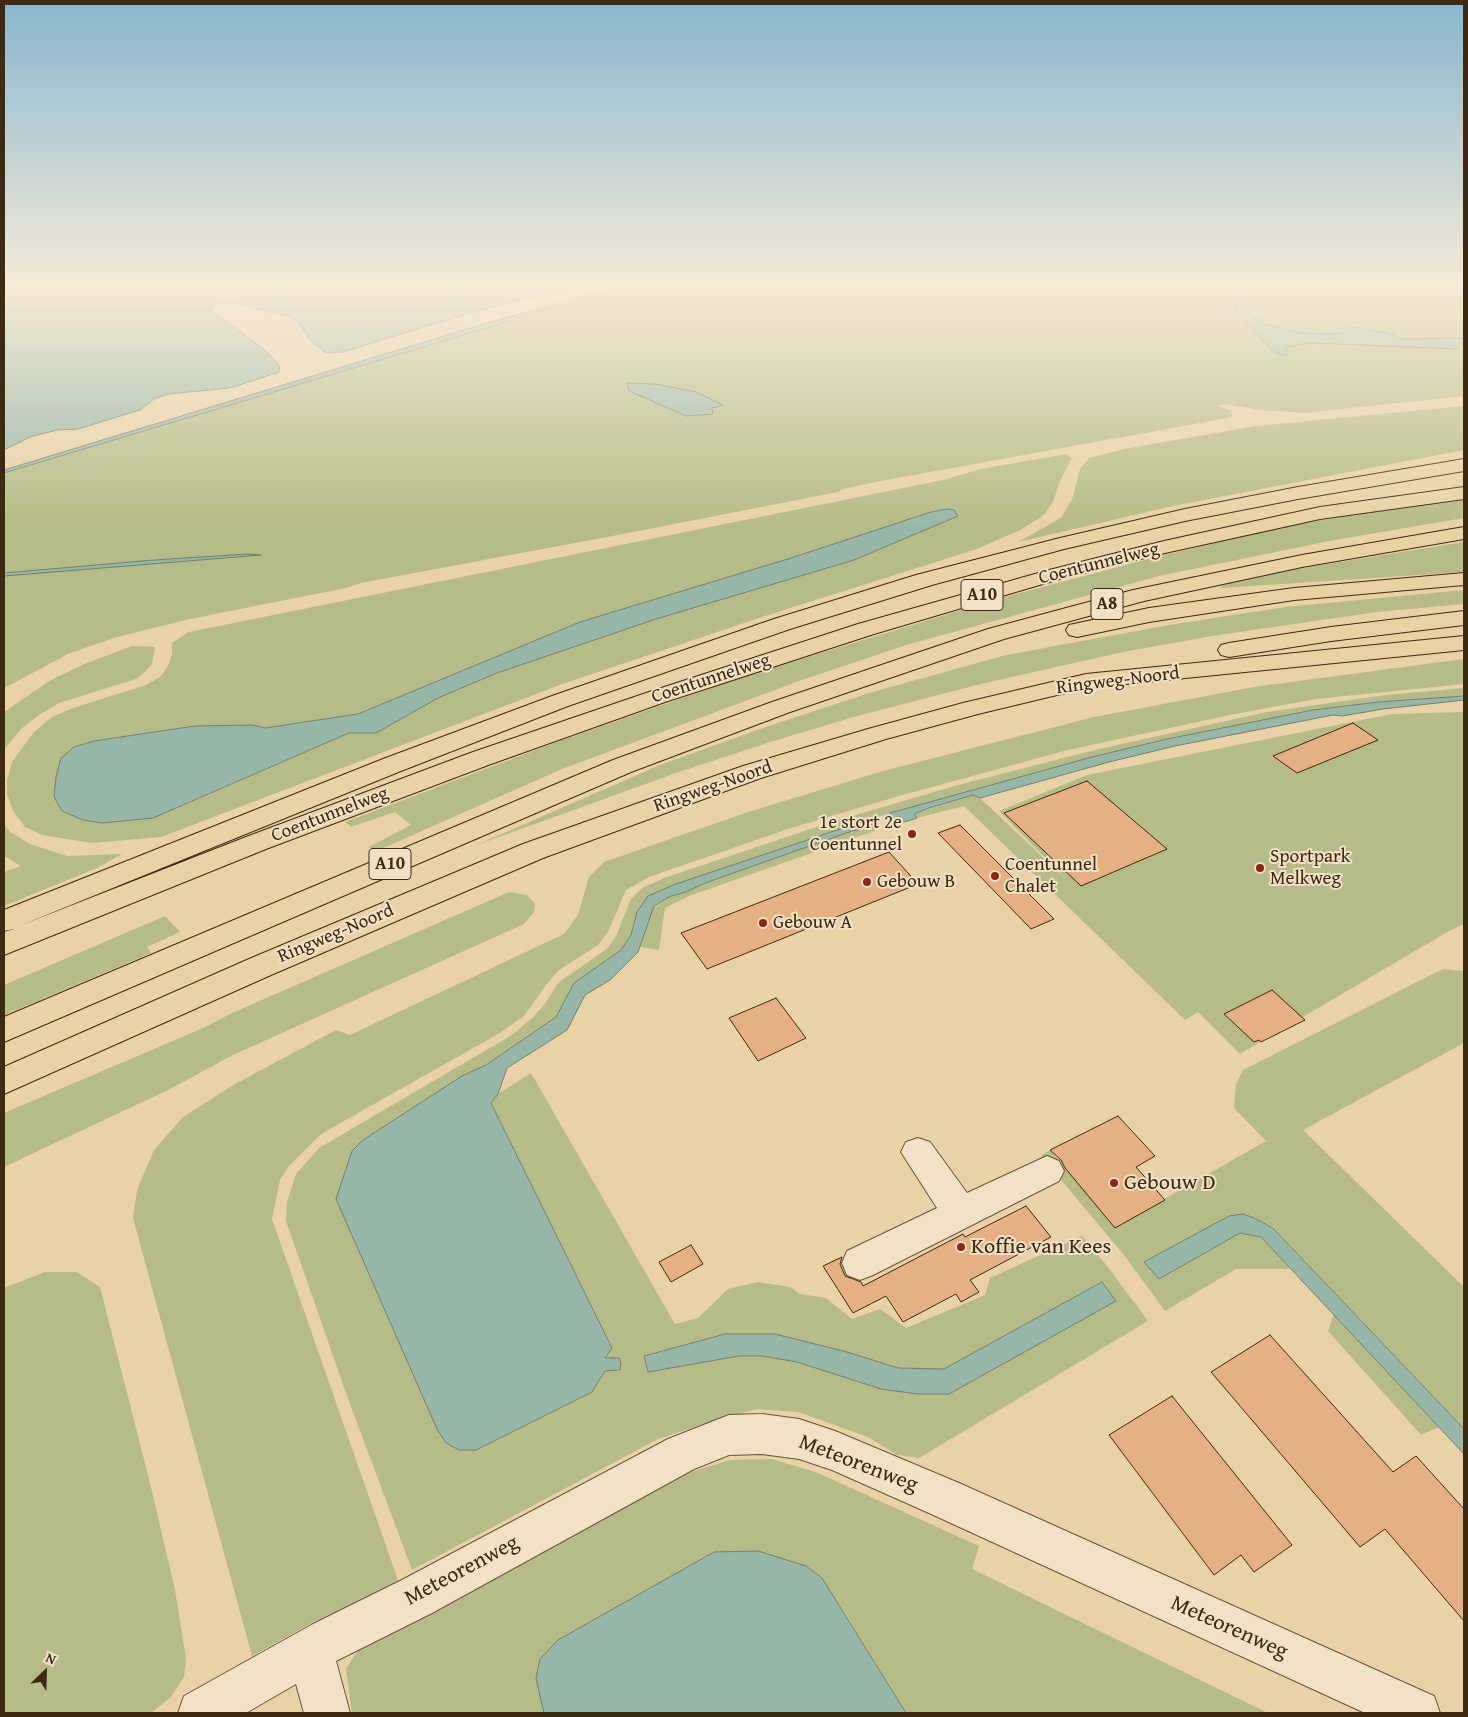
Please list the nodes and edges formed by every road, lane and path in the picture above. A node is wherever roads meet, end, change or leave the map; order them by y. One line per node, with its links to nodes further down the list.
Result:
1 (1464, 465): 3 (highway)
2 (1464, 481): 3 (highway, A10)
3 (1298, 492): 11 (highway, A10)
4 (1464, 493): 12 (highway, Coentunnelweg / A10)
5 (1464, 533): 10 (highway, A8)
6 (1464, 579): 10 (highway, A10)
7 (1464, 618): 9 (highway)
8 (1464, 643): 9 (highway, Ringweg-Noord / A10)
9 (1086, 681): 14 (highway, Ringweg-Noord / A10)
10 (781, 707): 13 (highway, A10)
11 (4, 921)
12 (4, 944)
13 (4, 1030)
14 (4, 1081)
15 (918, 1152): 17 (street)
16 (1047, 1171): 17 (street)
17 (961, 1214): 18 (street)
18 (860, 1263)
19 (310, 1650): 20 (street, Meteorenweg); 21 (street); 22 (street, Meteorenweg)
20 (223, 1707)
21 (328, 1713)
22 (1417, 1713)

